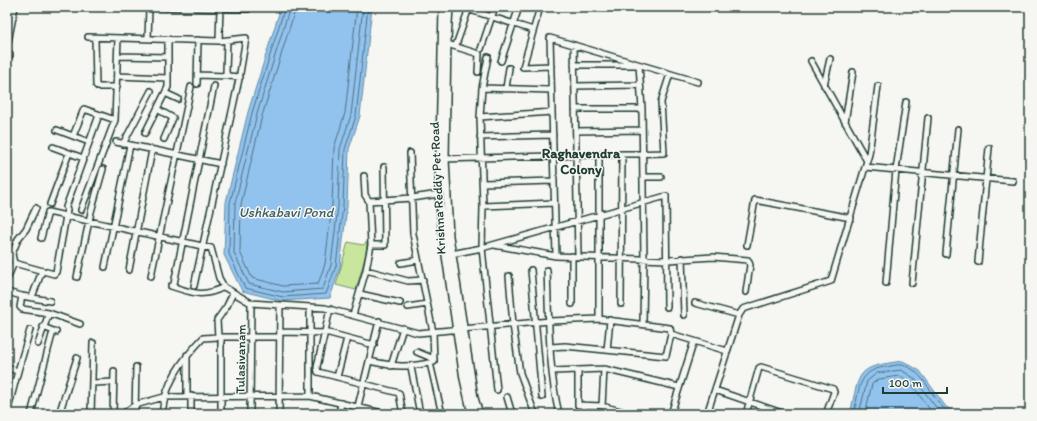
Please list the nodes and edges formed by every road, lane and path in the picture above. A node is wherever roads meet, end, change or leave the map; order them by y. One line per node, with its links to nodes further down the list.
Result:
1 (15, 7): 27 (street)
2 (149, 7): 9 (street); 19 (street)
3 (443, 7): 98 (main road, Krishna Reddy Pet Road)
4 (449, 7): 24 (main road, Krishna Reddy Pet Road)
5 (461, 7): 11 (street)
6 (495, 7): 13 (street)
7 (519, 7): 14 (street)
8 (540, 7): 15 (street)
9 (185, 8): 10 (street)
10 (220, 8): 12 (street); 23 (street)
11 (468, 8): 13 (street); 25 (street)
12 (248, 9)
13 (491, 17): 14 (street); 28 (street)
14 (514, 24): 15 (street); 33 (street)
15 (533, 30): 37 (street)
16 (88, 37): 17 (street)
17 (95, 38): 18 (street); 54 (street)
18 (118, 38): 19 (street); 29 (street)
19 (148, 39): 20 (street)
20 (168, 39): 21 (street); 30 (street)
21 (198, 40): 23 (street); 42 (street)
22 (227, 40): 23 (street); 44 (street); 45 (street)
23 (219, 41)
24 (446, 44): 39 (street); 98 (main road, Krishna Reddy Pet Road)
25 (456, 45)
26 (574, 45): 35 (street); 36 (street); 37 (street)
27 (7, 46)
28 (481, 48)
29 (118, 56): 30 (street); 43 (street)
30 (168, 57): 46 (street)
31 (488, 57): 56 (street)
32 (830, 59): 50 (street)
33 (501, 61)
34 (811, 61): 50 (street)
35 (574, 65): 36 (street); 52 (street)
36 (639, 65): 41 (street); 49 (street)
37 (551, 66): 58 (street)
38 (508, 68): 57 (street)
39 (478, 72)
40 (853, 72): 71 (street)
41 (670, 74): 47 (street); 90 (street)
42 (197, 75): 44 (street); 48 (street)
43 (117, 76): 46 (street); 54 (street)
44 (228, 76): 45 (street)
45 (240, 77): 101 (street)
46 (168, 78): 60 (street)
47 (698, 82)
48 (197, 84)
49 (639, 85): 52 (street); 64 (street)
50 (824, 85): 71 (street)
51 (214, 86): 99 (street)
52 (574, 86): 63 (street)
53 (878, 86): 100 (street)
54 (117, 87): 70 (street)
55 (191, 87): 92 (street)
56 (482, 88): 57 (street); 68 (street)
57 (506, 88): 58 (street)
58 (552, 90): 66 (street)
59 (151, 91): 83 (street)
60 (165, 93): 61 (street); 65 (street)
61 (178, 99)
62 (906, 102): 105 (street)
63 (575, 109): 64 (street); 75 (street)
64 (642, 109): 74 (street)
65 (156, 110): 76 (street); 80 (street)
66 (552, 112): 68 (street); 77 (street)
67 (99, 114): 70 (street); 78 (street); 81 (street)
68 (480, 117): 79 (street)
69 (928, 118): 106 (street)
70 (115, 120): 124 (street)
71 (845, 123): 100 (street)
72 (958, 129): 107 (street)
73 (57, 130): 78 (street)
74 (642, 130): 75 (street); 90 (street)
75 (576, 131): 93 (street)
76 (145, 133)
77 (553, 135): 79 (street); 95 (street)
78 (72, 136): 81 (street)
79 (480, 137): 97 (street)
80 (164, 139)
81 (89, 142): 96 (street)
82 (116, 142): 83 (street)
83 (123, 144): 84 (street)
84 (130, 145): 87 (street); 131 (street)
85 (53, 147): 88 (street)
86 (989, 148): 111 (street)
87 (152, 150): 92 (street); 133 (street)
88 (69, 153): 96 (street); 125 (street)
89 (410, 153): 116 (street)
90 (643, 153): 91 (street); 109 (street)
91 (622, 154): 94 (street); 123 (street)
92 (176, 155): 99 (street); 134 (street)
93 (576, 155): 94 (street); 95 (street); 129 (street)
94 (598, 155): 126 (street)
95 (553, 156): 97 (street); 112 (street)
96 (83, 158): 127 (street)
97 (481, 158): 98 (street); 114 (street)
98 (442, 159): 115 (main road, Krishna Reddy Pet Road); 142 (main road, Krishna Reddy Pet Road)
99 (199, 160): 101 (street); 136 (street)
100 (867, 161): 103 (street)
101 (221, 164): 137 (street)
102 (384, 167): 118 (street)
103 (865, 167): 105 (street); 128 (street)
104 (102, 169): 130 (street)
105 (896, 170): 106 (street); 167 (street)
106 (923, 172): 107 (street); 168 (street)
107 (954, 175): 111 (street); 143 (street)
108 (364, 176): 117 (street)
109 (643, 177): 110 (street); 119 (street)
110 (661, 177)
111 (987, 179): 113 (street); 154 (street)
112 (554, 181): 114 (street); 120 (street)
113 (1013, 181)
114 (483, 183): 121 (street)
115 (439, 194): 116 (street); 204 (main road, Krishna Reddy Pet Road)
116 (412, 198): 118 (street); 150 (street)
117 (369, 200): 118 (street); 138 (street)
118 (384, 200): 138 (street)
119 (643, 202): 123 (street); 151 (street); 152 (street)
120 (554, 203): 121 (street); 132 (street)
121 (483, 206): 141 (street)
122 (36, 208): 155 (street)
123 (622, 208): 126 (street); 149 (street)
124 (81, 210)
125 (48, 212): 127 (street); 135 (street)
126 (599, 214): 129 (street); 147 (street)
127 (66, 216): 130 (street); 161 (street)
128 (851, 218): 140 (street); 192 (street)
129 (578, 220): 132 (street); 146 (street)
130 (89, 221): 131 (street); 162 (street)
131 (113, 227): 133 (street); 156 (street)
132 (555, 227): 139 (street); 144 (street)
133 (136, 232): 134 (street); 157 (street)
134 (159, 237): 136 (street); 163 (street)
135 (42, 238)
136 (182, 242): 137 (street); 170 (street)
137 (203, 245): 169 (street); 170 (street)
138 (371, 245): 158 (street)
139 (491, 245): 141 (street); 144 (street)
140 (747, 245)
141 (482, 248): 142 (street); 202 (street)
142 (451, 254): 204 (main road, Krishna Reddy Pet Road)
143 (946, 254)
144 (556, 256): 145 (street)
145 (572, 256): 146 (street); 182 (street)
146 (578, 256): 147 (street)
147 (600, 257): 149 (street); 193 (street)
148 (682, 258): 152 (street); 172 (street); 191 (street)
149 (623, 259): 151 (street); 183 (street)
150 (418, 260): 153 (street); 166 (street)
151 (644, 260): 152 (street); 199 (street)
152 (668, 260): 187 (street)
153 (401, 262)
154 (978, 262)
155 (14, 263): 161 (street); 165 (street)
156 (105, 267)
157 (129, 270)
158 (366, 270): 166 (street); 174 (street)
159 (531, 270): 197 (street)
160 (546, 270): 196 (street)
161 (42, 271): 176 (street)
162 (77, 276)
163 (151, 276)
164 (509, 276): 200 (street)
165 (7, 279)
166 (422, 280): 181 (street)
167 (886, 283)
168 (912, 283)
169 (194, 286)
170 (224, 287): 173 (street)
171 (7, 292): 175 (street)
172 (746, 292)
173 (233, 293): 178 (street); 212 (street)
174 (360, 294): 179 (street); 190 (street)
175 (22, 296): 176 (street); 189 (street)
176 (32, 297): 177 (street)
177 (50, 301)
178 (251, 303): 184 (street); 211 (street, Tulasivanam)
179 (400, 303)
180 (695, 303): 192 (street)
181 (427, 304): 186 (street); 207 (street)
182 (572, 304)
183 (621, 304)
184 (280, 306): 185 (street); 209 (street)
185 (310, 307): 188 (street); 206 (street)
186 (408, 307)
187 (667, 307)
188 (330, 309): 190 (street); 208 (street)
189 (48, 313): 198 (street); 201 (street)
190 (353, 315): 195 (street)
191 (684, 315)
192 (739, 315): 220 (street)
193 (599, 319): 194 (street); 196 (street)
194 (610, 320): 199 (street); 219 (street)
195 (379, 321): 203 (street); 217 (street)
196 (550, 321): 197 (street); 218 (street)
197 (535, 322): 200 (street); 249 (street)
198 (80, 324)
199 (643, 324): 210 (street)
200 (512, 325): 202 (street); 276 (street)
201 (43, 327): 216 (street); 257 (street)
202 (490, 327): 204 (street); 240 (street)
203 (403, 328): 207 (street); 226 (street)
204 (461, 329): 207 (street); 273 (main road, Krishna Reddy Pet Road); 274 (main road, Krishna Reddy Pet Road)
205 (30, 330): 231 (street)
206 (311, 332): 208 (street); 209 (street); 245 (street)
207 (433, 332): 225 (street)
208 (324, 333): 213 (street); 235 (street)
209 (280, 334): 211 (street); 247 (street)
210 (671, 334): 214 (street); 219 (street)
211 (252, 336): 212 (street); 244 (street, Tulasivanam)
212 (220, 337): 222 (street); 243 (street)
213 (347, 338): 217 (street); 235 (street)
214 (694, 341): 220 (street); 239 (street)
215 (93, 343): 237 (street)
216 (38, 344)
217 (374, 346): 224 (street)
218 (551, 347): 219 (street); 233 (street)
219 (607, 350)
220 (727, 351): 241 (street)
221 (417, 352): 225 (street)
222 (187, 355): 242 (street); 246 (street)
223 (77, 358): 258 (street)
224 (369, 361): 226 (street); 238 (street)
225 (432, 361): 228 (street); 272 (street)
226 (391, 366): 228 (street)
227 (136, 367): 252 (street)
228 (411, 367): 271 (street)
229 (7, 368): 231 (street)
230 (604, 369): 234 (street); 239 (street); 255 (street)
231 (18, 371): 256 (street)
232 (114, 371): 236 (street)
233 (553, 371): 234 (street); 277 (street)
234 (578, 371): 253 (street)
235 (336, 377): 238 (street)
236 (114, 382): 237 (street); 260 (street)
237 (93, 383): 259 (street)
238 (364, 384): 254 (street); 270 (street)
239 (680, 387): 280 (street)
240 (497, 390)
241 (715, 390): 250 (street); 281 (street)
242 (189, 396): 243 (street); 246 (street); 264 (street)
243 (221, 396): 244 (street); 265 (street)
244 (250, 396): 247 (street); 266 (street, Tulasivanam)
245 (310, 396): 247 (street); 251 (street)
246 (164, 397): 252 (street); 263 (street)
247 (279, 397): 267 (street)
248 (507, 397): 275 (street)
249 (542, 397)
250 (749, 402): 282 (street); 283 (street); 284 (street)
251 (341, 403): 254 (street); 268 (street)
252 (135, 405): 261 (street); 262 (street)
253 (583, 405): 255 (street); 278 (street)
254 (358, 406): 269 (street)
255 (602, 406): 279 (street)
256 (7, 413)
257 (30, 414)
258 (60, 414)
259 (91, 414)
260 (113, 414)
261 (123, 414)
262 (134, 414)
263 (162, 414)
264 (191, 414)
265 (221, 414)
266 (250, 414)
267 (279, 414)
268 (339, 414)
269 (386, 414)
270 (403, 414)
271 (420, 414)
272 (442, 414)
273 (472, 414)
274 (479, 414)
275 (512, 414)
276 (535, 414)
277 (559, 414)
278 (585, 414)
279 (632, 414)
280 (671, 414)
281 (707, 414)
282 (746, 414)
283 (784, 414)
284 (826, 414)

